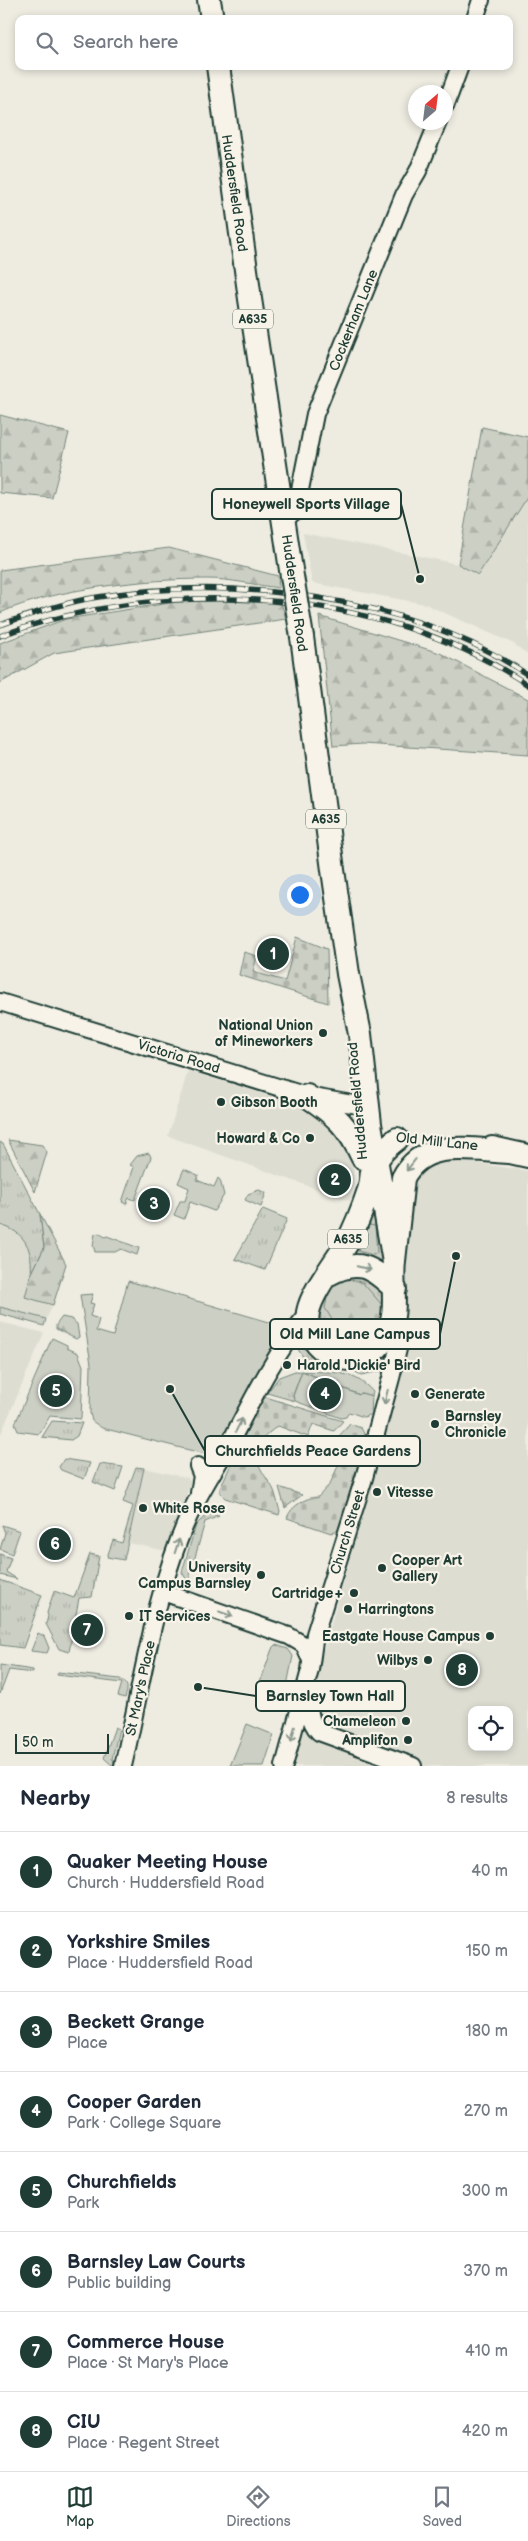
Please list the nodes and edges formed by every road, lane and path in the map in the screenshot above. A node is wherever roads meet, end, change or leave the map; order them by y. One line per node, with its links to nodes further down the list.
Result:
1 (209, 0): 3 (highway)
2 (481, 0): 4 (street)
3 (211, 15)
4 (476, 15)
5 (219, 70): 9 (highway, Huddersfield Road / A635)
6 (459, 70): 7 (street)
7 (453, 85)
8 (435, 130): 9 (street, Cockerham Lane)
9 (284, 520): 12 (highway, Huddersfield Road / A635, bridge)
10 (0, 1002): 11 (street, Victoria Road)
11 (307, 1096): 12 (street, Victoria Road); 15 (highway)
12 (364, 1114): 13 (highway, Old Mill Lane / A635); 15 (highway, A635)
13 (397, 1139): 14 (highway, Old Mill Lane / A635); 15 (highway)
14 (518, 1154): 16 (highway, Old Mill Lane / A635, one-way to 16)
15 (369, 1160): 17 (highway, A635); 18 (highway, Huddersfield Road / A635)
16 (400, 1206): 17 (highway, Church Street / A635)
17 (394, 1262): 19 (highway, Church Street / A635)
18 (328, 1275): 19 (highway, A635, one-way to 19); 20 (highway, A635)
19 (394, 1289): 21 (highway, Church Street / A635)
20 (308, 1313): 21 (highway, A635); 23 (street, one-way to 20)
21 (395, 1314): 25 (street, Church Street, one-way to 25)
22 (198, 1466): 23 (street)
23 (198, 1498): 24 (street, St Mary's Place, one-way to 23)
24 (163, 1592): 25 (street, one-way to 25); 26 (street, St Mary's Place)
25 (310, 1664): 27 (street, Church Street, one-way to 27); 28 (street)
26 (123, 1766)
27 (284, 1766)
28 (413, 1766)

